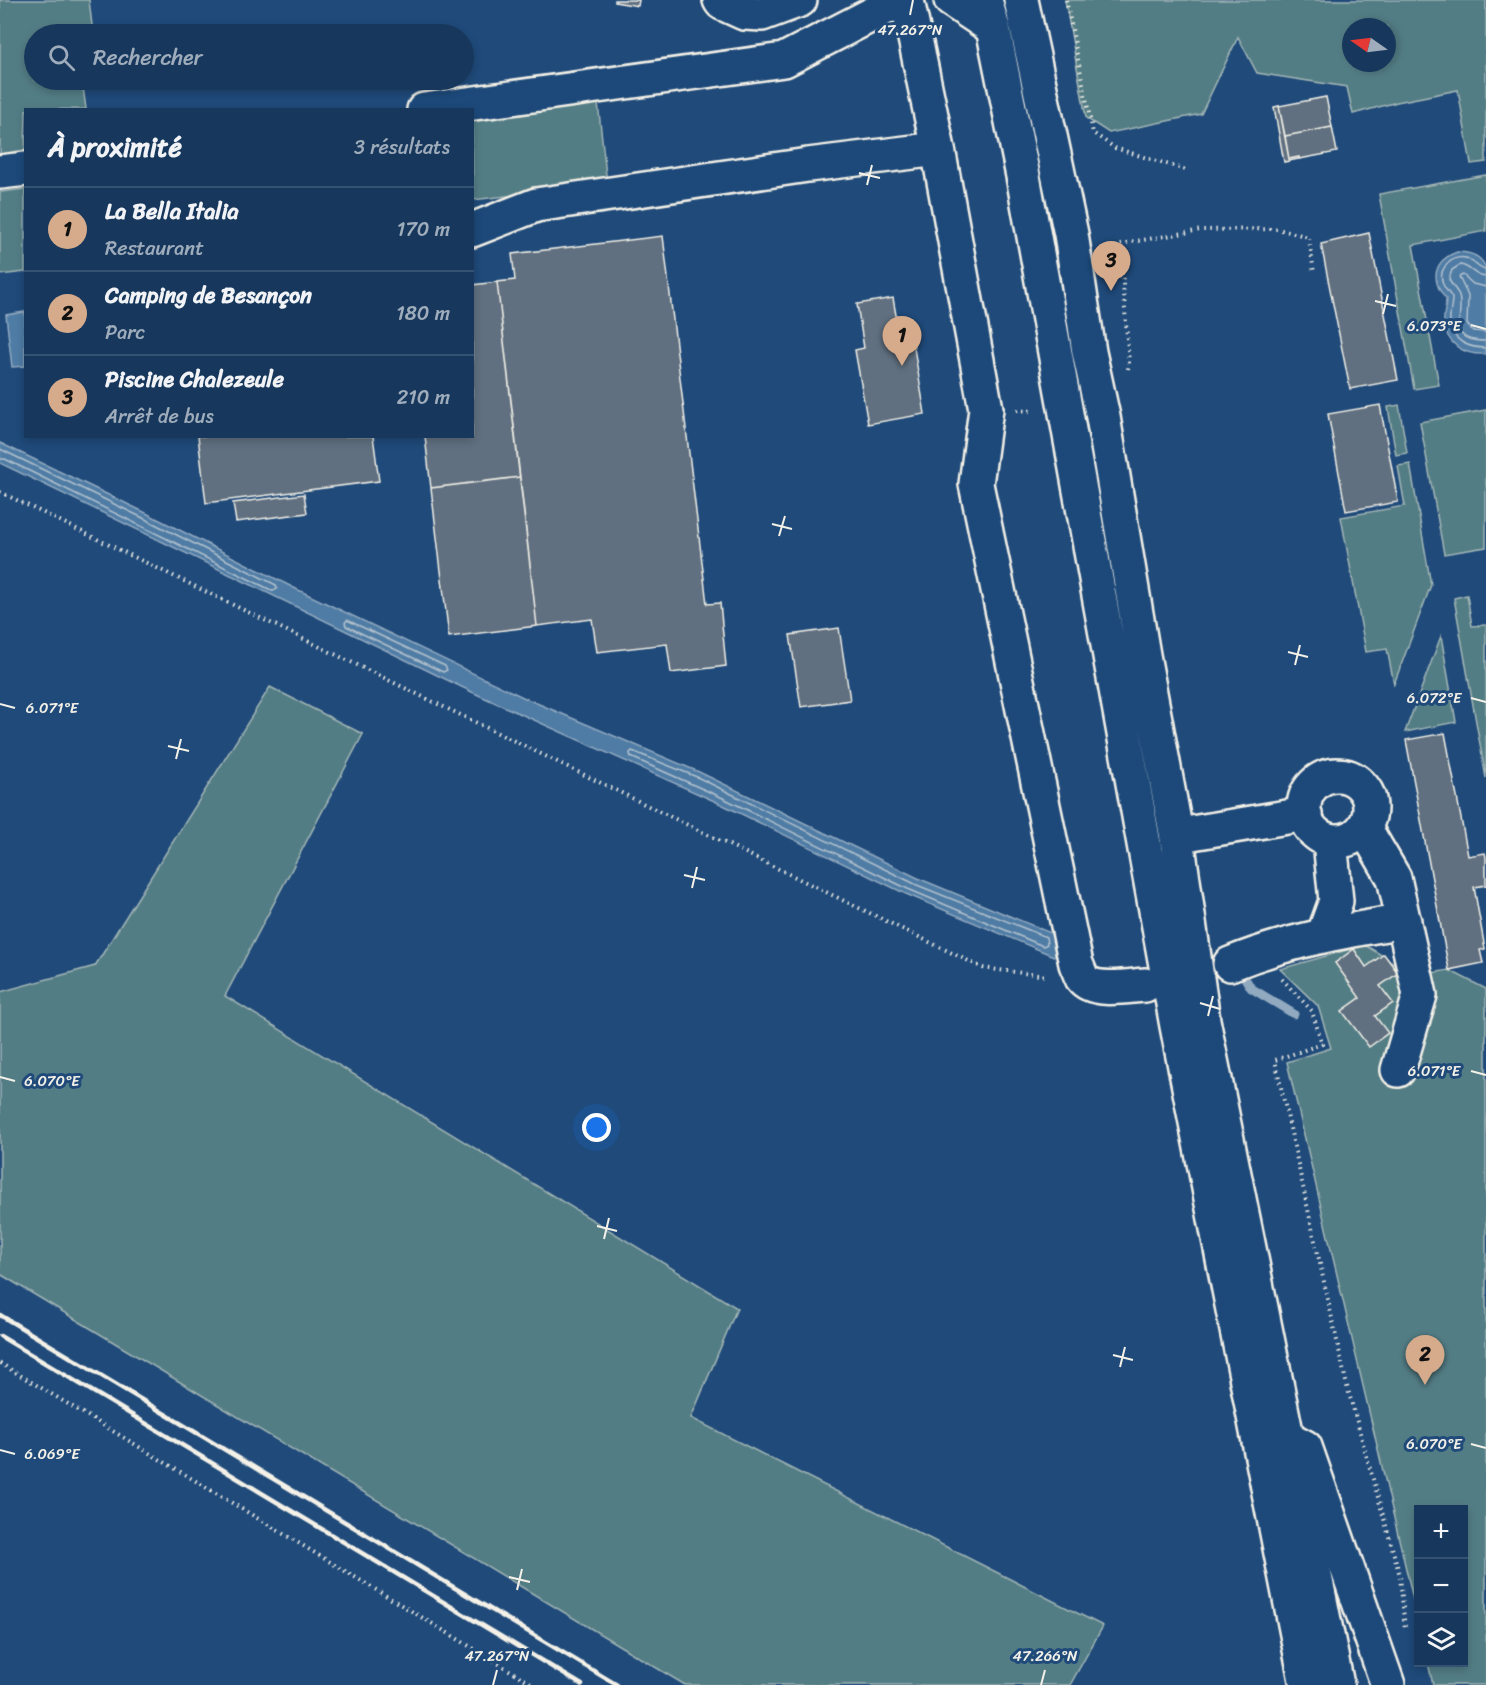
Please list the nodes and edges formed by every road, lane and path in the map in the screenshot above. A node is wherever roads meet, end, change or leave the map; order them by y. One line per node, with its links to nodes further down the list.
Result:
1 (720, 0): 2 (main road)
2 (800, 0)
3 (900, 0): 9 (main road)
4 (907, 0): 10 (main road)
5 (951, 0): 8 (main road)
6 (1021, 0): 12 (main road)
7 (1066, 0): 13 (path)
8 (992, 9): 12 (main road); 19 (main road)
9 (438, 108)
10 (938, 149): 15 (main road); 27 (main road)
11 (24, 169): 14 (main road)
12 (1058, 171): 22 (main road)
13 (1189, 171)
14 (0, 172)
15 (474, 229)
16 (1314, 273): 17 (path)
17 (1127, 373)
18 (0, 492): 27 (path)
19 (1110, 654): 22 (main road); 34 (main road)
20 (1305, 814): 21 (main road); 22 (main road); 23 (main road)
21 (1364, 827): 23 (main road); 24 (main road)
22 (1177, 838): 31 (main road)
23 (1330, 841): 25 (main road)
24 (1404, 921): 25 (main road); 29 (main road)
25 (1324, 934): 26 (main road)
26 (1244, 958): 32 (path)
27 (1084, 980): 28 (main road)
28 (1145, 984)
29 (1398, 1070)
30 (0, 1363): 33 (path)
31 (1286, 1437): 35 (main road); 36 (main road)
32 (1406, 1639)
33 (534, 1685)
34 (1307, 1685)
35 (1337, 1685)
36 (1388, 1685)

